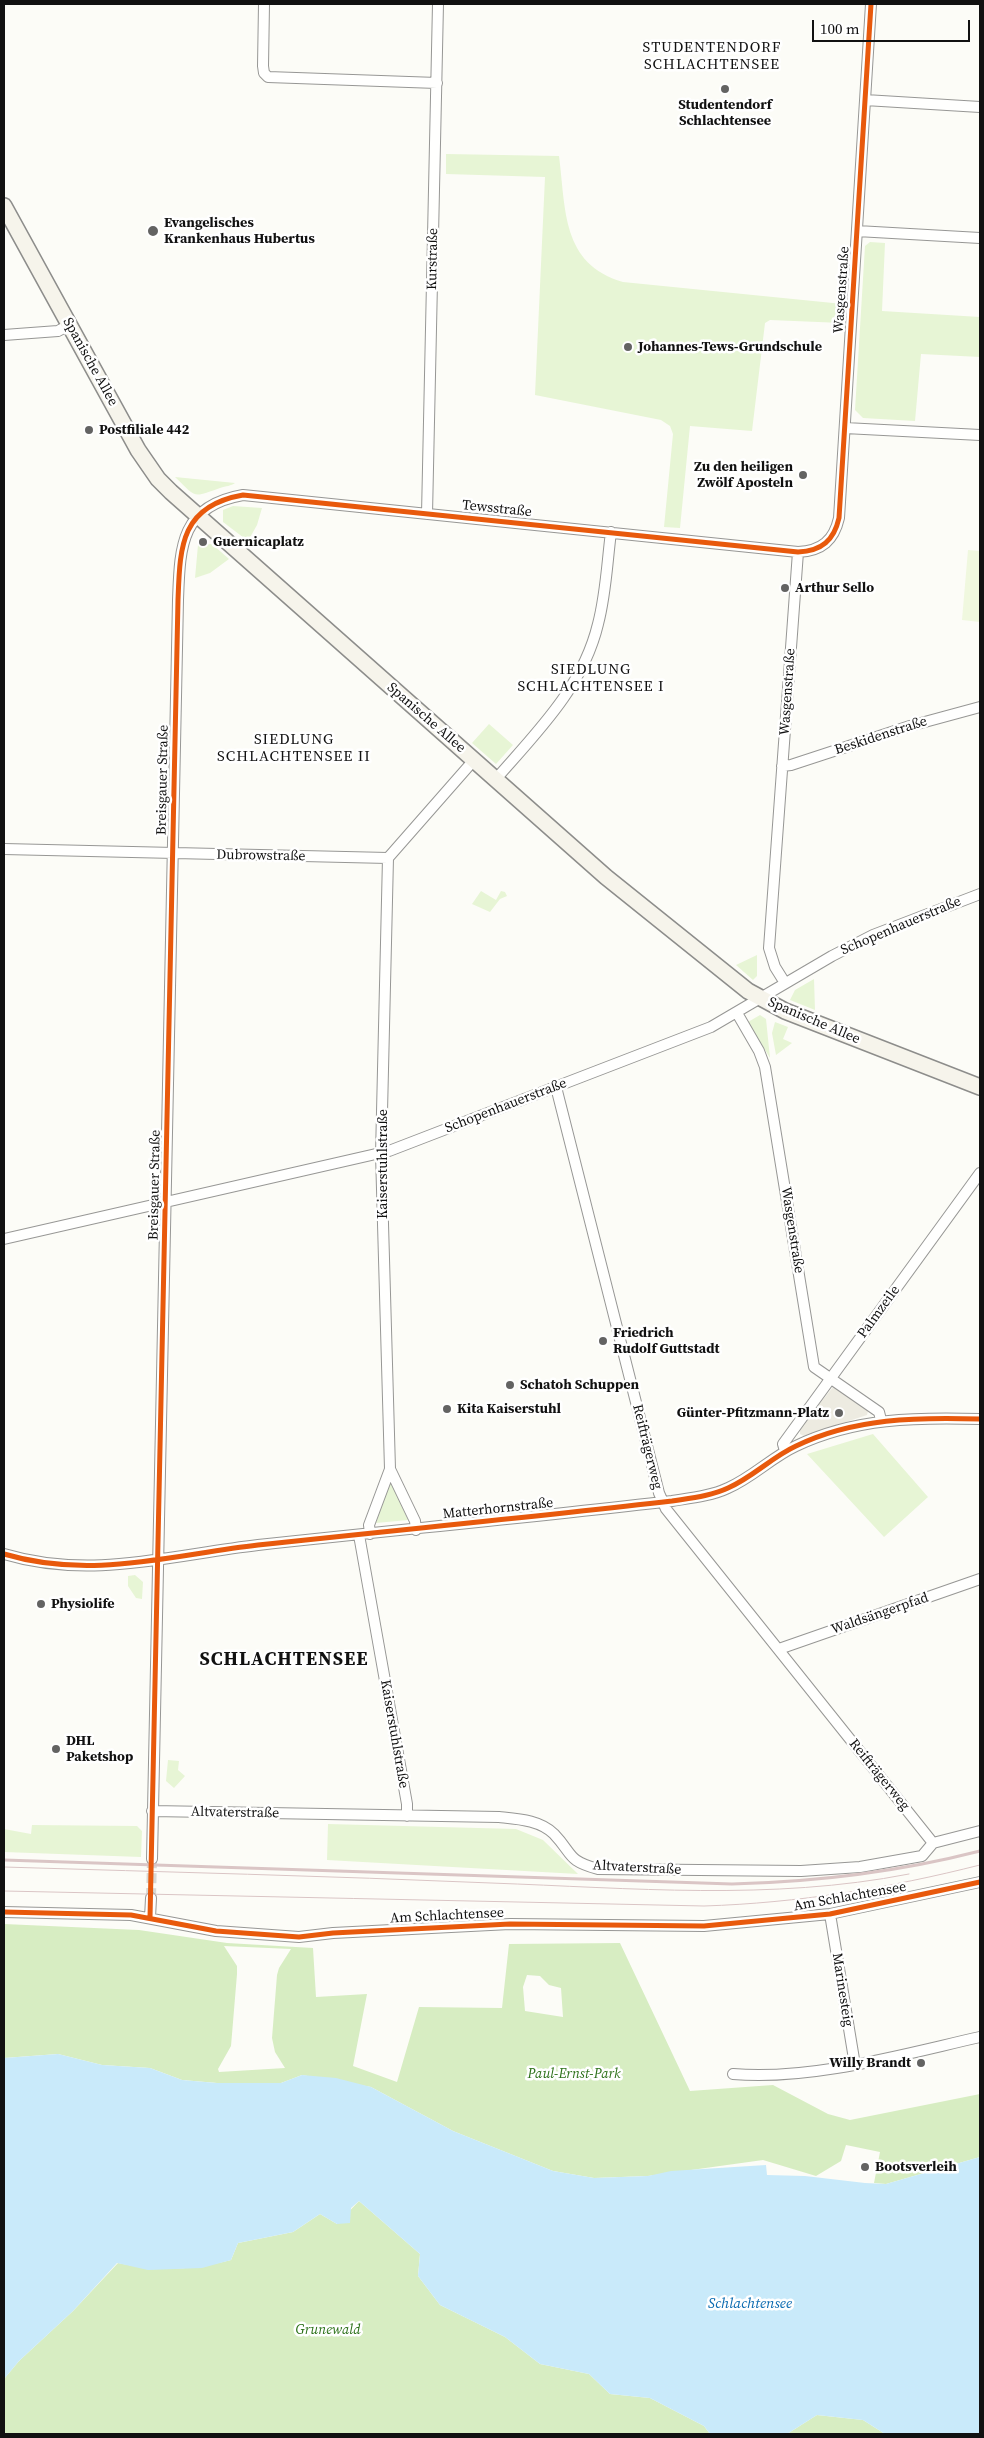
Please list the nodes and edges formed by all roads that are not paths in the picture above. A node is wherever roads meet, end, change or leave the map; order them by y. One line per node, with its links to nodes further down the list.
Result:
1 (264, 4): 4 (street)
2 (438, 4): 4 (street, Kurstraße)
3 (871, 4): 5 (street, Wasgenstraße)
4 (437, 84): 14 (street, Kurstraße)
5 (865, 100): 6 (street); 8 (street, Wasgenstraße)
6 (980, 107)
7 (4, 206): 10 (main road, Spanische Allee)
8 (857, 230): 9 (street); 12 (street, Wasgenstraße)
9 (980, 238)
10 (69, 325): 11 (street); 15 (main road, Spanische Allee)
11 (4, 335)
12 (845, 428): 13 (street); 17 (street, Wasgenstraße)
13 (980, 435)
14 (427, 514): 15 (street, Tewsstraße); 16 (street, Tewsstraße)
15 (199, 517): 19 (main road, Spanische Allee); 23 (street, Breisgauer Straße)
16 (611, 532): 17 (street, Tewsstraße); 21 (street)
17 (798, 552): 20 (street, Wasgenstraße)
18 (980, 707): 20 (street, Beskidenstraße)
19 (474, 760): 21 (main road, Spanische Allee); 24 (street)
20 (782, 766): 26 (street, Wasgenstraße)
21 (496, 779): 27 (main road, Spanische Allee)
22 (4, 849): 23 (street, Dubrowstraße)
23 (173, 854): 24 (street, Dubrowstraße); 33 (street, Breisgauer Straße)
24 (388, 858): 31 (street, Kaiserstuhlstraße)
25 (980, 894): 26 (street, Schopenhauerstraße)
26 (785, 983): 27 (street, Schopenhauerstraße)
27 (759, 997): 28 (street, Schopenhauerstraße); 30 (main road, Spanische Allee)
28 (737, 1013): 29 (street, Schopenhauerstraße); 35 (street, Wasgenstraße)
29 (556, 1087): 31 (street, Schopenhauerstraße); 40 (street, Reifträgerweg)
30 (980, 1087)
31 (381, 1154): 33 (street, Schopenhauerstraße); 39 (street, Kaiserstuhlstraße)
32 (980, 1173): 35 (street, Palmzeile)
33 (166, 1203): 34 (street, Schopenhauerstraße); 45 (street, Breisgauer Straße)
34 (4, 1239)
35 (831, 1378): 37 (street, Wasgenstraße); 38 (street, Palmzeile)
36 (980, 1419): 37 (street, Matterhornstraße)
37 (881, 1420): 38 (street, Matterhornstraße)
38 (785, 1451): 40 (street, Matterhornstraße)
39 (390, 1469): 41 (street, Kaiserstuhlstraße); 42 (street, Kaiserstuhlstraße)
40 (663, 1502): 41 (street, Matterhornstraße); 47 (street, Reifträgerweg)
41 (416, 1530): 42 (street, Matterhornstraße)
42 (370, 1534): 43 (street, Matterhornstraße)
43 (358, 1535): 45 (street, Matterhornstraße); 49 (street, Kaiserstuhlstraße)
44 (4, 1554): 45 (street, Matterhornstraße)
45 (159, 1560): 48 (street, Breisgauer Straße)
46 (980, 1579): 47 (street, Waldsängerpfad)
47 (779, 1649): 51 (street, Reifträgerweg)
48 (152, 1811): 49 (street, Altvaterstraße); 52 (street, Breisgauer Straße)
49 (407, 1816): 51 (street, Altvaterstraße)
50 (980, 1831): 51 (street, Altvaterstraße)
51 (933, 1843)
52 (152, 1859)
53 (980, 1882): 56 (street, Am Schlachtensee)
54 (151, 1898): 57 (street)
55 (4, 1912): 57 (street, Am Schlachtensee)
56 (830, 1914): 57 (street, Am Schlachtensee); 59 (street, Marinesteig)
57 (150, 1918)
58 (980, 2038): 59 (street)
59 (855, 2065): 60 (street)
60 (733, 2074)

